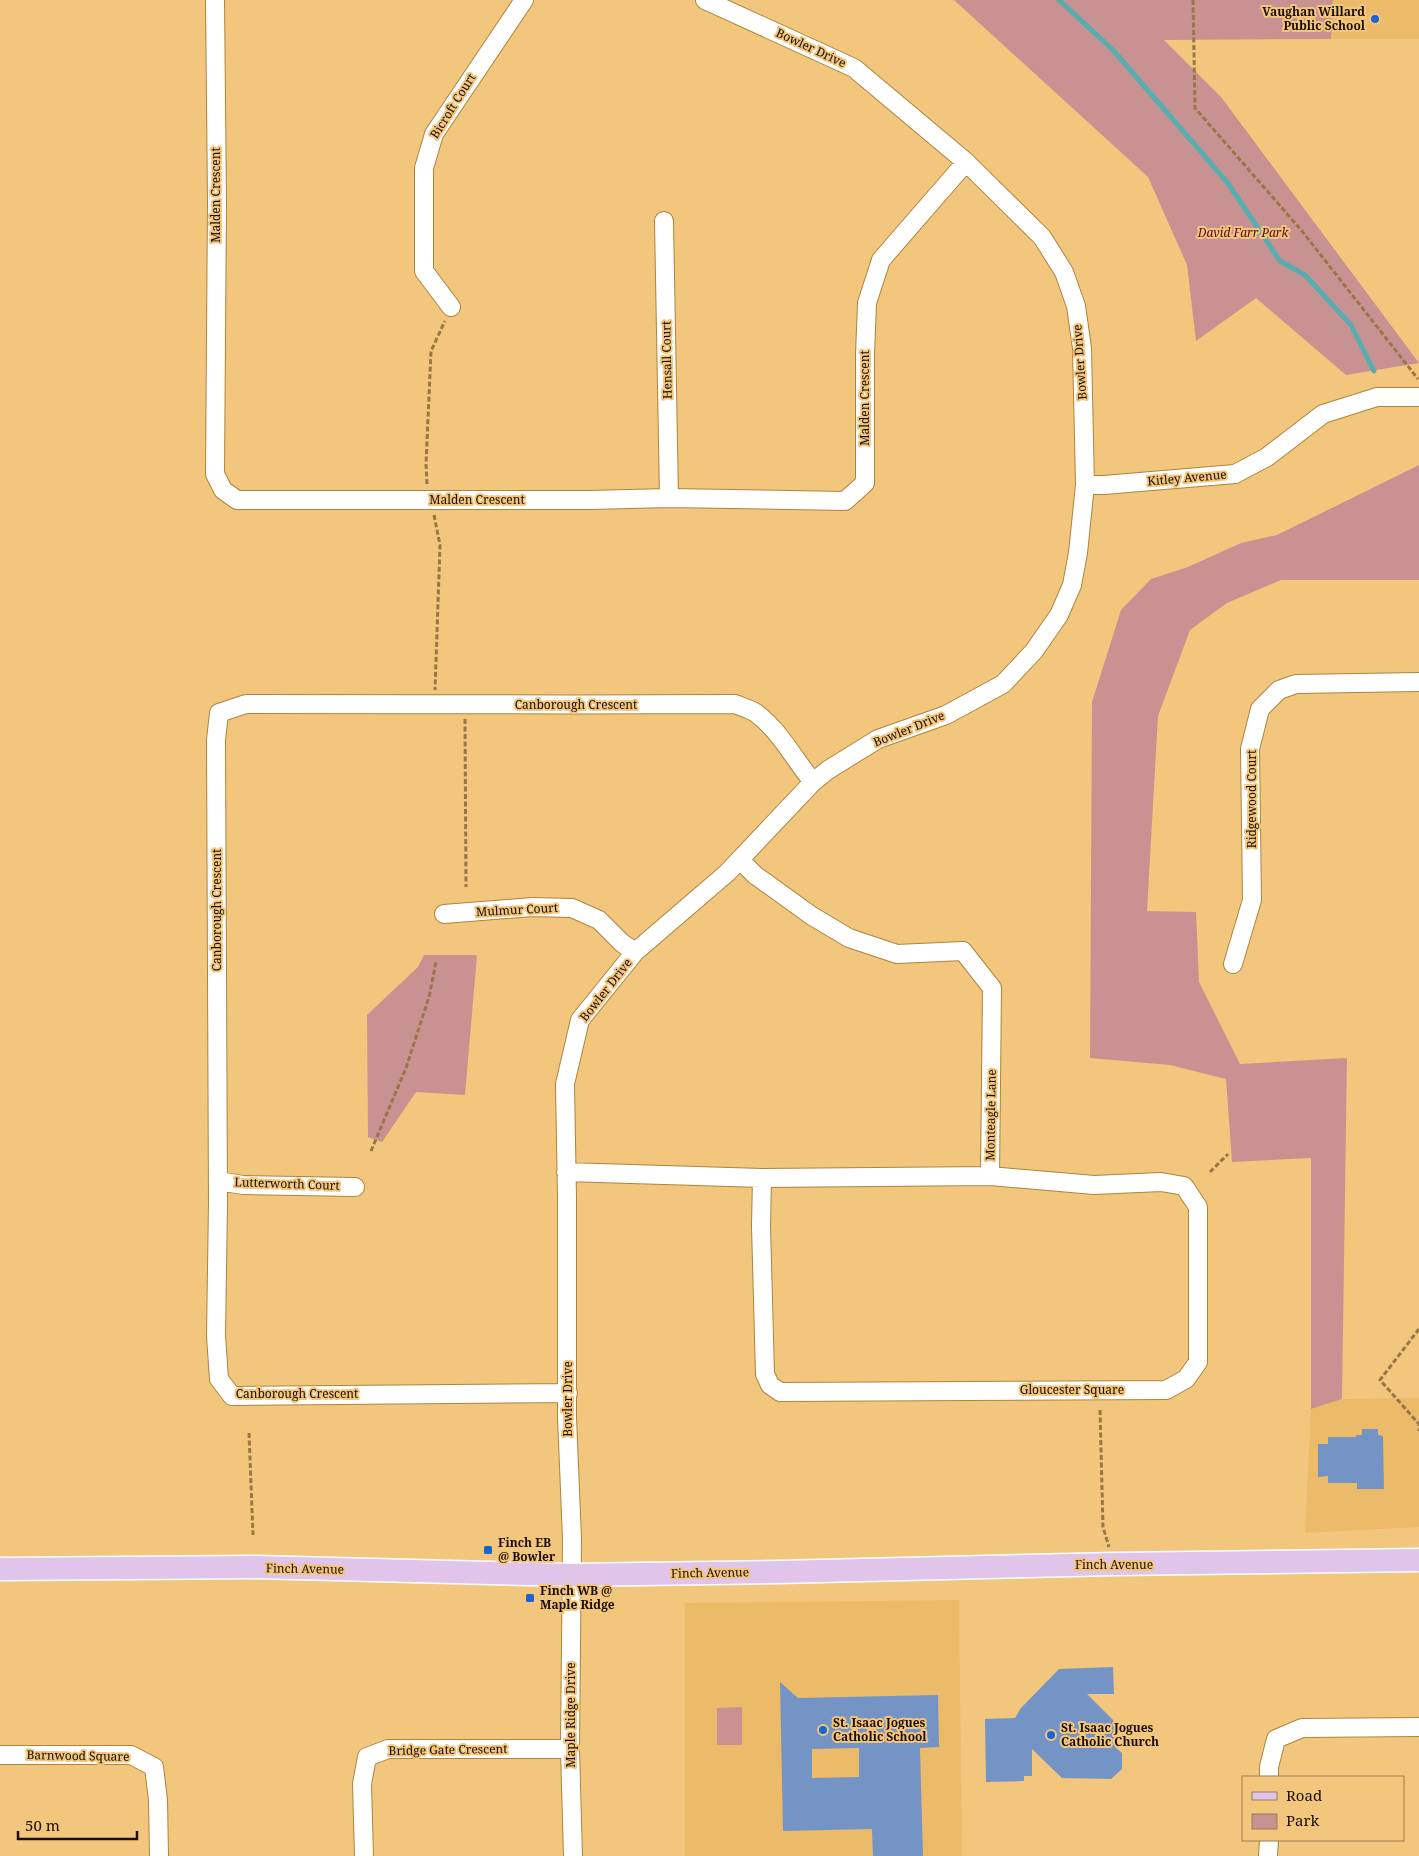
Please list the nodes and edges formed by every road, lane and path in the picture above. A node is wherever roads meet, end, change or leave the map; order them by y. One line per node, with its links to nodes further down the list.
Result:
1 (215, 0): 11 (street, Malden Crescent)
2 (524, 0): 7 (street, Bicroft Court)
3 (704, 0): 5 (street, Bowler Drive)
4 (1193, 0): 8 (path)
5 (966, 162): 10 (street, Bowler Drive); 11 (street, Malden Crescent)
6 (664, 221): 11 (street, Hensall Court)
7 (451, 307)
8 (1418, 379)
9 (1419, 397): 10 (street, Kitley Avenue)
10 (1085, 485): 14 (street, Bowler Drive)
11 (669, 498)
12 (1419, 682): 20 (street, Ridgewood Court)
13 (465, 704): 14 (street, Canborough Crescent); 16 (path); 27 (street, Canborough Crescent)
14 (813, 782): 15 (street, Bowler Drive)
15 (740, 860): 18 (street, Bowler Drive); 25 (street, Monteagle Lane)
16 (466, 887)
17 (444, 914): 18 (street, Mulmur Court)
18 (635, 952): 23 (street, Bowler Drive)
19 (436, 962): 21 (path)
20 (1233, 964)
21 (371, 1150)
22 (1228, 1154): 24 (path)
23 (566, 1172): 26 (street, Monteagle Lane); 30 (street, Bowler Drive)
24 (1210, 1172)
25 (990, 1176): 26 (street, Monteagle Lane); 26 (street, Gloucester Square)
26 (762, 1178)
27 (218, 1181): 28 (street, Lutterworth Court); 30 (street, Canborough Crescent)
28 (355, 1187)
29 (1419, 1329): 32 (path)
30 (568, 1394): 38 (street, Bowler Drive)
31 (1100, 1410): 36 (path)
32 (1419, 1431)
33 (249, 1433): 34 (path)
34 (253, 1536)
35 (1419, 1560): 36 (main road, Finch Avenue)
36 (1115, 1564): 38 (main road, Finch Avenue)
37 (0, 1569): 38 (main road, Finch Avenue)
38 (571, 1575): 40 (street, Maple Ridge Drive)
39 (1419, 1727): 42 (street)
40 (570, 1749): 45 (street, Bridge Gate Crescent); 46 (street, Maple Ridge Drive)
41 (0, 1755): 44 (street, Barnwood Square)
42 (1269, 1776)
43 (1269, 1841): 47 (street)
44 (159, 1856)
45 (364, 1856)
46 (573, 1856)
47 (1268, 1856)

